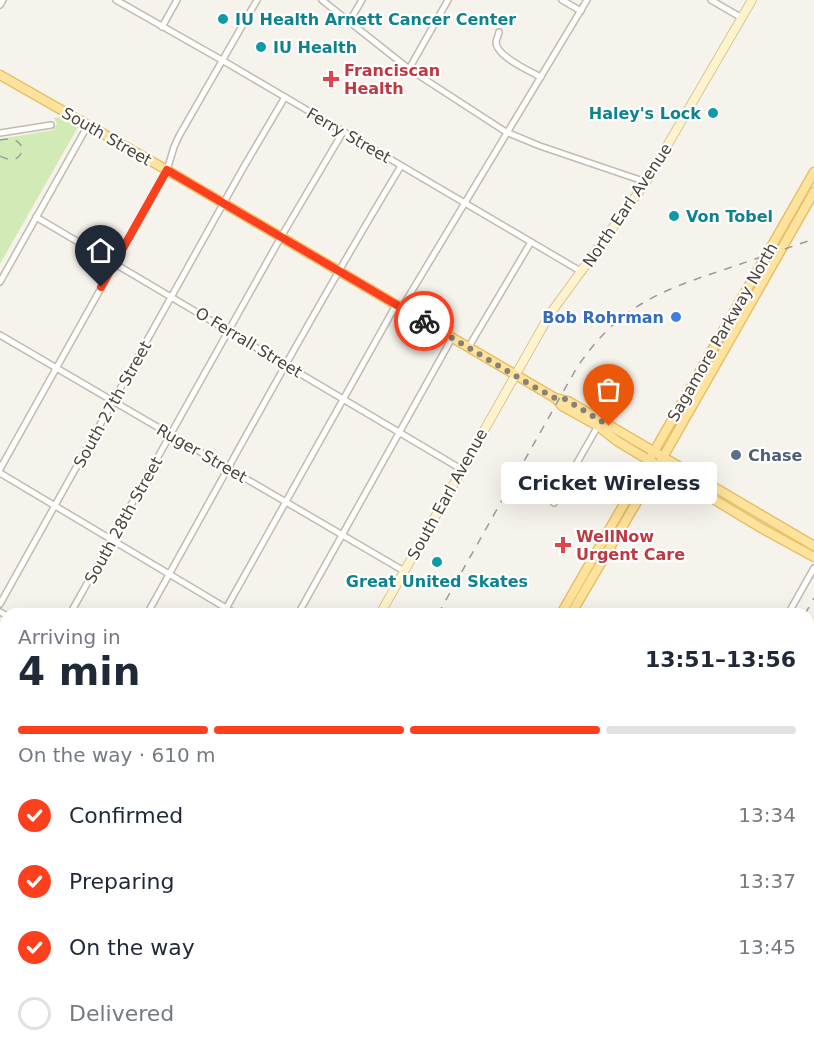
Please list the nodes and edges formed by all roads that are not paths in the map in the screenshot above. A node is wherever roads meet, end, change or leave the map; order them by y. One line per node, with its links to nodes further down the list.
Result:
1 (3, 0): 12 (street)
2 (116, 0): 16 (street, Ferry Street)
3 (177, 0): 16 (street)
4 (257, 0): 18 (street)
5 (322, 0): 15 (street)
6 (362, 0): 15 (street)
7 (448, 0): 19 (street)
8 (562, 0): 13 (street)
9 (587, 0): 13 (street)
10 (711, 0): 14 (street)
11 (752, 0): 14 (main road, North Earl Avenue)
12 (0, 5)
13 (581, 10): 21 (street)
14 (741, 18): 31 (main road, North Earl Avenue)
15 (349, 22): 19 (street)
16 (162, 27): 18 (street, Ferry Street)
17 (499, 32): 21 (street)
18 (222, 61): 22 (street, Ferry Street); 29 (street)
19 (409, 69): 27 (street)
20 (0, 75): 24 (main road, South Street)
21 (541, 77): 27 (street)
22 (285, 97): 26 (street, Ferry Street); 34 (street, South 27th Street)
23 (51, 124): 25 (street)
24 (88, 125): 29 (main road, South Street); 35 (street)
25 (0, 131)
26 (343, 132): 28 (street, Ferry Street); 36 (street, South 28th Street)
27 (506, 132): 31 (street); 33 (street)
28 (401, 166): 33 (street, Ferry Street); 39 (street)
29 (167, 170): 34 (main road, South Street); 38 (street)
30 (814, 172): 57 (main road, Sagamore Parkway North)
31 (646, 182): 40 (main road, North Earl Avenue)
32 (814, 192): 58 (main road, Sagamore Parkway North)
33 (464, 203): 37 (street, Ferry Street); 43 (street)
34 (224, 204): 36 (main road, South Street); 42 (street, South 27th Street)
35 (36, 217): 38 (street, O Ferrall Street); 41 (street)
36 (281, 237): 39 (main road, South Street); 44 (street, South 28th Street)
37 (531, 242): 40 (street, Ferry Street); 47 (street)
38 (114, 263): 42 (street, O Ferrall Street); 49 (street)
39 (338, 271): 43 (main road, South Street); 48 (street)
40 (582, 272): 50 (main road, North Earl Avenue)
41 (0, 282)
42 (172, 297): 44 (street, O Ferrall Street); 53 (street, South 27th Street)
43 (396, 305): 46 (main road, South Street); 51 (street)
44 (229, 331): 48 (street, O Ferrall Street); 56 (street, South 28th Street)
45 (0, 335): 49 (street, Ruger Street)
46 (452, 338): 47 (main road, South Street); 55 (street)
47 (468, 348): 50 (main road, South Street)
48 (286, 364): 51 (street, O Ferrall Street); 61 (street)
49 (56, 368): 53 (street, Ruger Street); 63 (street)
50 (515, 375): 52 (main road, South Street); 62 (main road, South Earl Avenue)
51 (344, 398): 55 (street, O Ferrall Street); 64 (street)
52 (555, 398): 54 (main road, South Street); 57 (main road, South Street)
53 (113, 401): 56 (street, Ruger Street); 66 (street, South 27th Street)
54 (598, 426): 59 (main road, South Street); 65 (street)
55 (399, 432): 62 (street, O Ferrall Street); 67 (street)
56 (170, 434): 61 (street, Ruger Street); 68 (street, South 28th Street)
57 (653, 452): 58 (main road, South Street); 59 (main road, Sagamore Parkway North)
58 (663, 458): 60 (main road, Sagamore Parkway North); 69 (main road, South Street)
59 (648, 460): 60 (main road, South Street); 81 (main road, Sagamore Parkway North)
60 (658, 466): 70 (main road, South Street); 82 (main road, Sagamore Parkway North)
61 (229, 468): 64 (street, Ruger Street); 73 (street)
62 (461, 469): 72 (main road, South Earl Avenue)
63 (0, 471): 66 (street)
64 (286, 502): 67 (street, Ruger Street); 78 (street)
65 (554, 503)
66 (55, 506): 68 (street); 74 (street, South 27th Street)
67 (342, 534): 72 (street, Ruger Street); 79 (street)
68 (112, 540): 73 (street); 75 (street, South 28th Street)
69 (814, 546)
70 (814, 557)
71 (814, 568): 83 (street)
72 (404, 571): 80 (main road, South Earl Avenue)
73 (169, 574): 76 (street); 77 (street)
74 (0, 604)
75 (73, 608)
76 (150, 608)
77 (220, 608)
78 (227, 608)
79 (301, 608)
80 (383, 608)
81 (564, 608)
82 (575, 608)
83 (791, 608)

